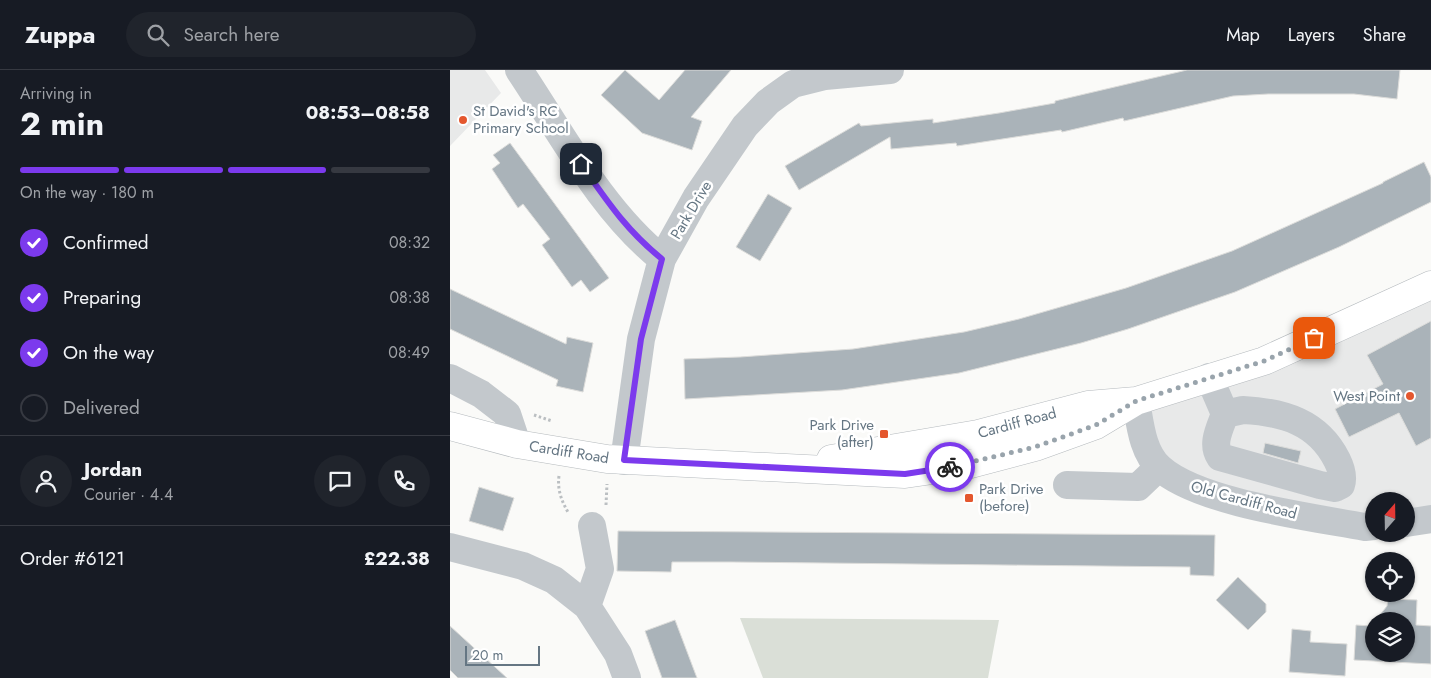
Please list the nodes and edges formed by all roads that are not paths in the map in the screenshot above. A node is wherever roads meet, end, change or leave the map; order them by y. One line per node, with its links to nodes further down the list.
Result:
1 (519, 70): 3 (street)
2 (890, 70): 3 (street, Park Drive)
3 (662, 259): 11 (street, Park Drive)
4 (1431, 285): 5 (main road, Cardiff Road)
5 (1210, 377): 7 (main road, Cardiff Road); 8 (street)
6 (450, 378): 10 (street)
7 (1136, 401): 11 (main road, Cardiff Road); 12 (street, Old Cardiff Road)
8 (1225, 414)
9 (450, 426): 10 (main road, Cardiff Road)
10 (517, 444): 11 (main road, Cardiff Road)
11 (615, 460)
12 (1159, 467): 13 (street); 17 (street, Old Cardiff Road)
13 (1067, 485)
14 (1431, 519): 15 (street)
15 (1415, 522)
16 (592, 526): 19 (street)
17 (1365, 527)
18 (450, 547): 19 (street)
19 (587, 606): 20 (street)
20 (628, 678)

